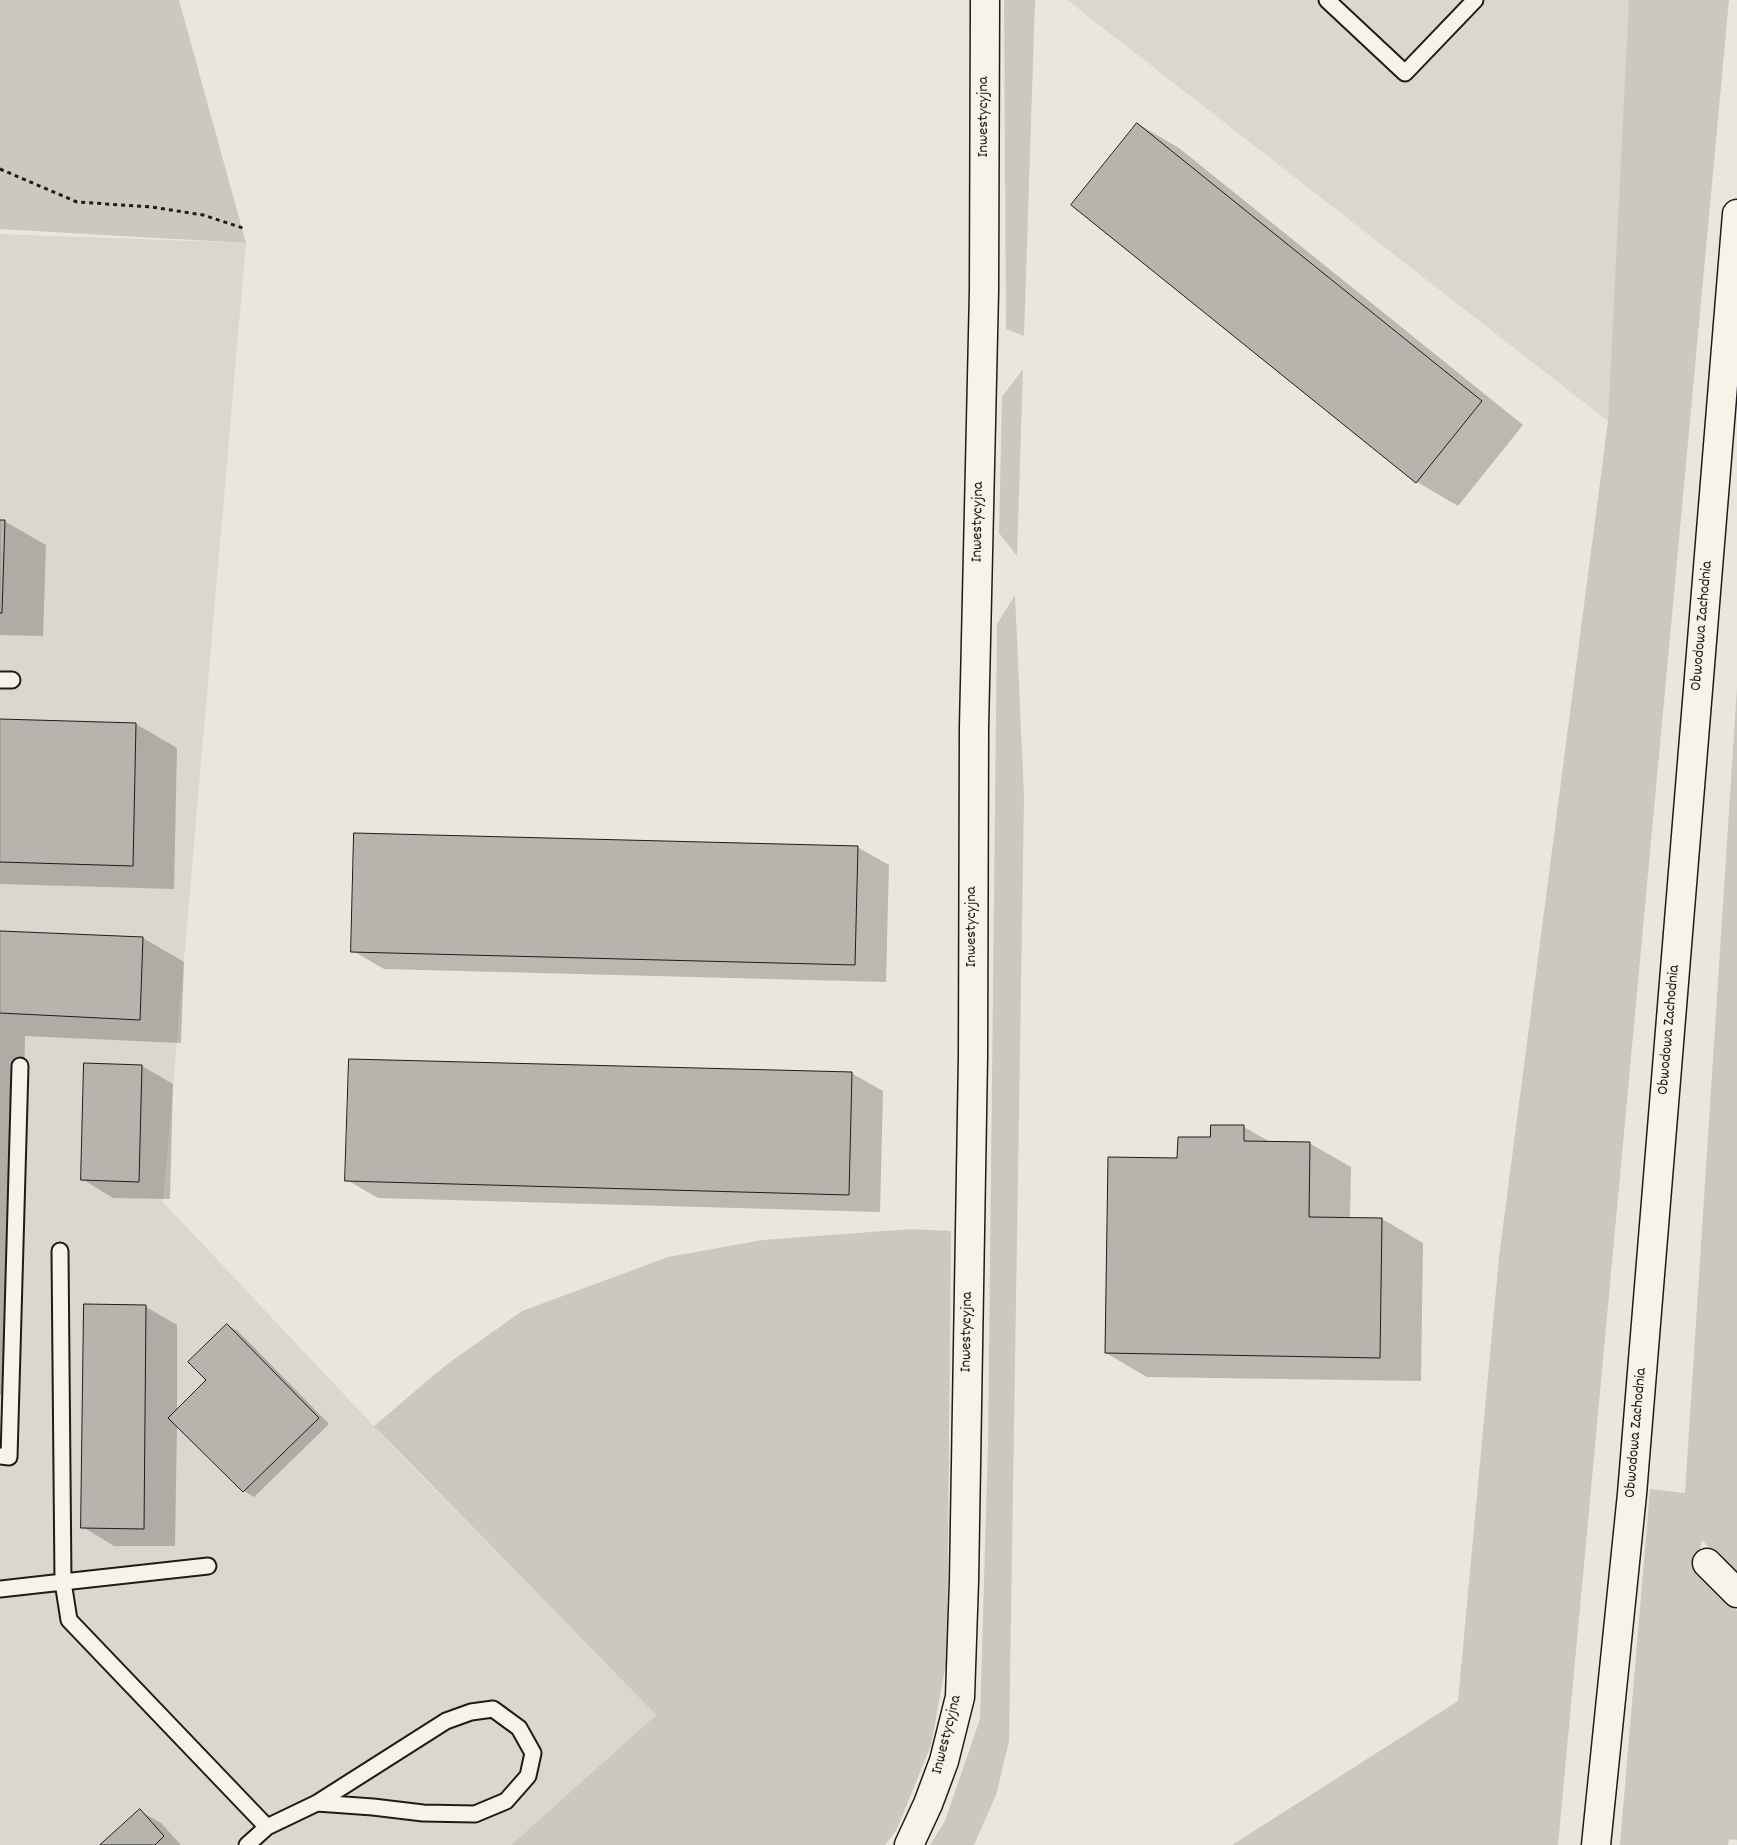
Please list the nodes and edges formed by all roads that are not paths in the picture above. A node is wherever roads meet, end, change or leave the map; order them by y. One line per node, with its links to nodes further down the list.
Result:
1 (985, 0): 16 (street, Inwestycyjna)
2 (1327, 0): 3 (lane)
3 (1475, 0)
4 (1737, 214): 17 (street, Obwodowa Zachodnia)
5 (20, 1066): 7 (lane)
6 (60, 1251): 10 (lane)
7 (0, 1456)
8 (1707, 1563): 12 (street)
9 (208, 1566): 10 (lane)
10 (63, 1582): 11 (lane); 14 (lane)
11 (0, 1589)
12 (1737, 1593)
13 (318, 1803): 13 (lane); 14 (lane)
14 (267, 1827): 15 (lane)
15 (247, 1845)
16 (909, 1845)
17 (1596, 1845)

